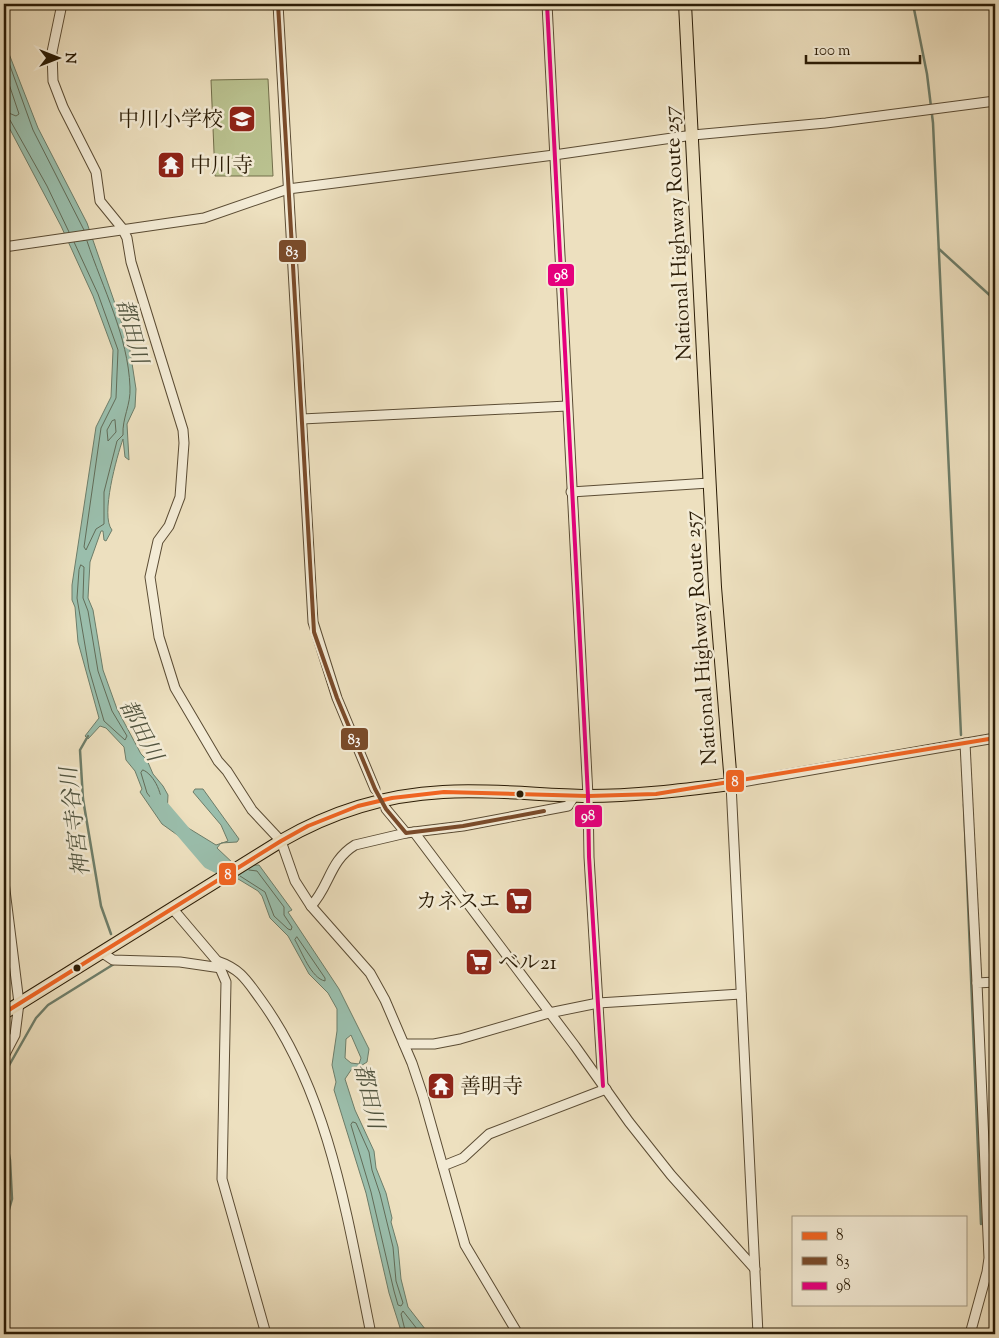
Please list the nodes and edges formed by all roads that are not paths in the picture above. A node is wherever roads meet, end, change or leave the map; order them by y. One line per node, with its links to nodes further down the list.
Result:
1 (62, 4): 9 (street)
2 (278, 4): 8 (street)
3 (547, 4): 7 (street)
4 (685, 4): 6 (highway, National Highway Route 257)
5 (995, 101): 6 (street)
6 (693, 135): 7 (street); 13 (highway, National Highway Route 257)
7 (554, 155): 8 (street); 11 (street)
8 (288, 189): 9 (street); 12 (street)
9 (117, 229): 10 (street); 22 (street)
10 (8, 246)
11 (567, 406): 12 (street); 14 (street)
12 (302, 419): 18 (street)
13 (709, 483): 14 (street); 17 (highway, National Highway Route 257)
14 (571, 492): 19 (street)
15 (995, 738): 16 (street)
16 (965, 743): 17 (street); 30 (street)
17 (731, 784): 19 (highway, National Highway Route 257); 31 (street)
18 (375, 789)
19 (582, 795): 21 (street); 22 (highway, National Highway Route 257); 33 (street)
20 (386, 809): 21 (street)
21 (410, 832): 24 (street); 35 (street)
22 (279, 842): 24 (street); 25 (highway, National Highway Route 257)
23 (4, 882): 27 (street)
24 (311, 906): 36 (street)
25 (172, 908): 26 (highway, National Highway Route 257); 28 (street)
26 (101, 952): 28 (street); 32 (highway, National Highway Route 257)
27 (8, 956): 32 (street)
28 (219, 964): 41 (street); 42 (street)
29 (995, 982): 30 (street)
30 (977, 983): 45 (street)
31 (741, 994): 33 (street); 40 (street)
32 (18, 1003): 34 (highway, National Highway Route 257); 37 (street)
33 (598, 1004): 35 (street); 38 (street)
34 (4, 1012)
35 (549, 1013): 36 (street); 38 (street)
36 (404, 1044): 39 (street)
37 (4, 1056)
38 (604, 1088): 39 (street); 40 (street)
39 (443, 1166): 43 (street)
40 (755, 1269): 44 (street)
41 (266, 1334)
42 (371, 1334)
43 (518, 1334)
44 (758, 1334)
45 (970, 1334)

